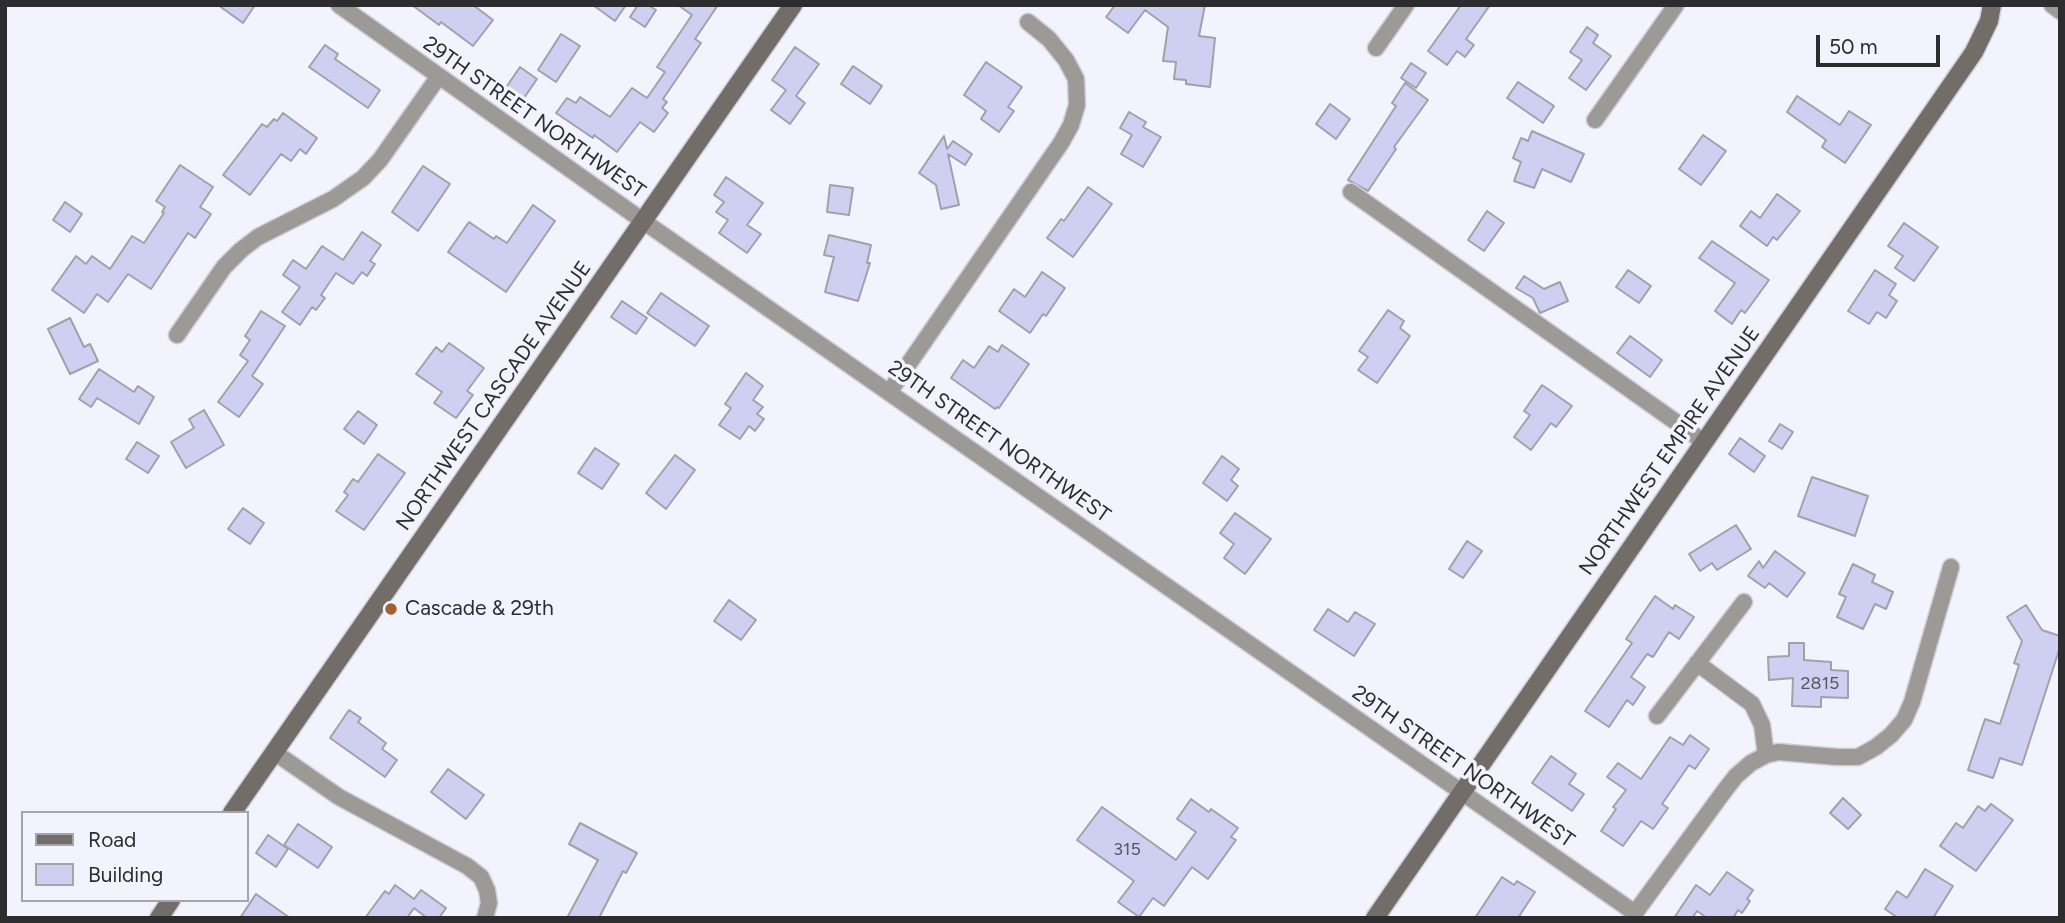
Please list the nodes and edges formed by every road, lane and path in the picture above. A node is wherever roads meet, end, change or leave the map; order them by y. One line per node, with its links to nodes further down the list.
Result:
1 (339, 5): 7 (street, 29TH STREET NORTHWEST)
2 (793, 5): 14 (street, NORTHWEST CASCADE AVENUE)
3 (1406, 5): 10 (street)
4 (1676, 5): 12 (street)
5 (1992, 5): 17 (street, NORTHWEST EMPIRE AVENUE)
6 (2052, 5): 8 (street)
7 (356, 10): 11 (street, 29TH STREET NORTHWEST)
8 (2060, 11)
9 (1028, 22): 16 (street)
10 (1376, 48)
11 (439, 76): 14 (street, 29TH STREET NORTHWEST); 15 (street)
12 (1595, 120)
13 (1351, 192): 17 (street)
14 (643, 221): 16 (street, 29TH STREET NORTHWEST); 22 (street, NORTHWEST CASCADE AVENUE)
15 (177, 335)
16 (890, 391): 24 (street, 29TH STREET NORTHWEST)
17 (1704, 442): 24 (street, NORTHWEST EMPIRE AVENUE)
18 (1951, 567): 23 (street)
19 (1744, 602): 20 (street)
20 (1697, 663): 21 (street); 23 (street)
21 (1657, 716)
22 (274, 752): 25 (street, NORTHWEST CASCADE AVENUE); 28 (street)
23 (1766, 755): 24 (street, 29TH STREET NORTHWEST)
24 (1462, 792): 29 (street, NORTHWEST EMPIRE AVENUE)
25 (233, 811)
26 (170, 902): 27 (street)
27 (159, 918)
28 (485, 918)
29 (1375, 918)

